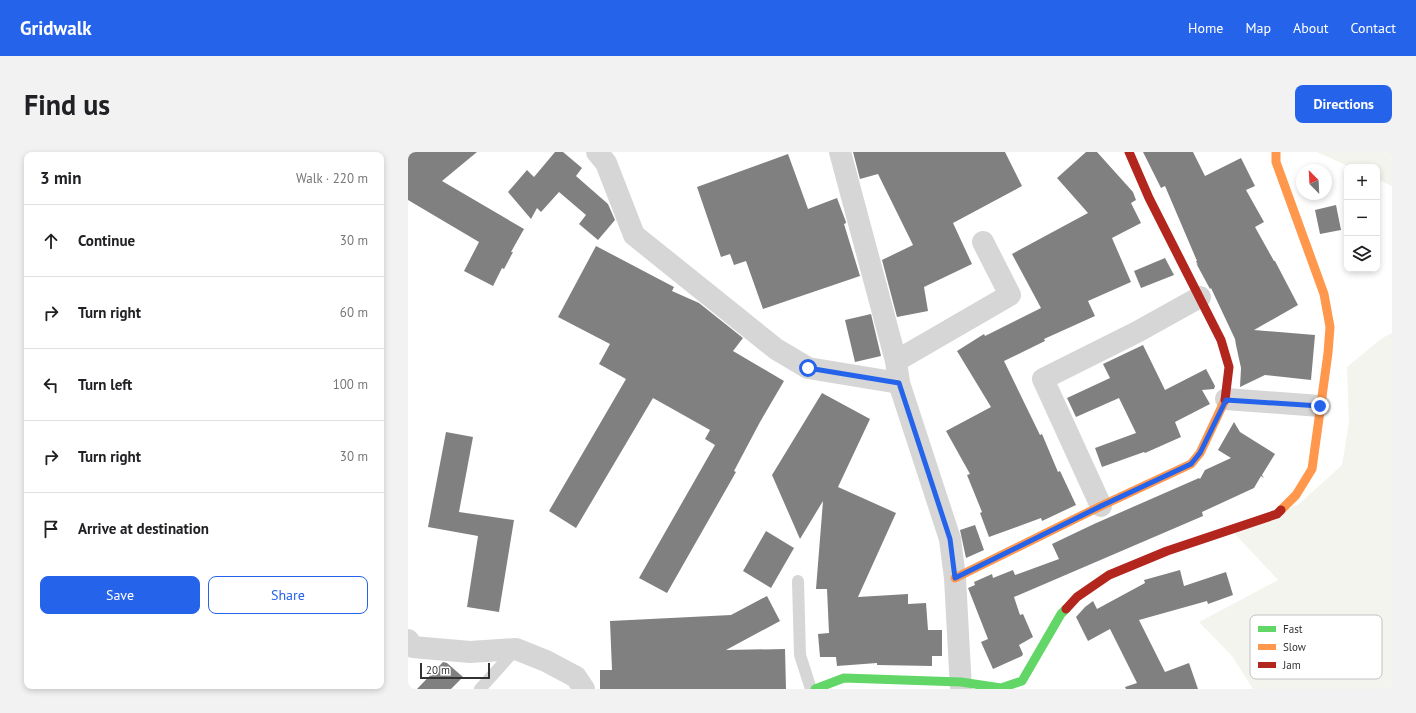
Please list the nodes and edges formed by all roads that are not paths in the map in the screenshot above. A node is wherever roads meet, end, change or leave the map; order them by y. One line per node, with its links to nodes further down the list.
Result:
1 (597, 152): 8 (street)
2 (840, 152): 7 (street)
3 (1129, 152): 6 (street)
4 (1272, 155): 10 (street)
5 (983, 242): 7 (street)
6 (1200, 297): 9 (street); 11 (street)
7 (896, 361): 8 (street)
8 (899, 383): 12 (street)
9 (1226, 400): 10 (street); 11 (street)
10 (1320, 406): 16 (street)
11 (1101, 506): 12 (street)
12 (955, 578): 16 (street)
13 (798, 581): 19 (lane)
14 (408, 640): 15 (street)
15 (516, 649): 17 (lane); 18 (street)
16 (961, 686): 20 (street)
17 (480, 689)
18 (584, 689)
19 (811, 689)
20 (815, 689)

